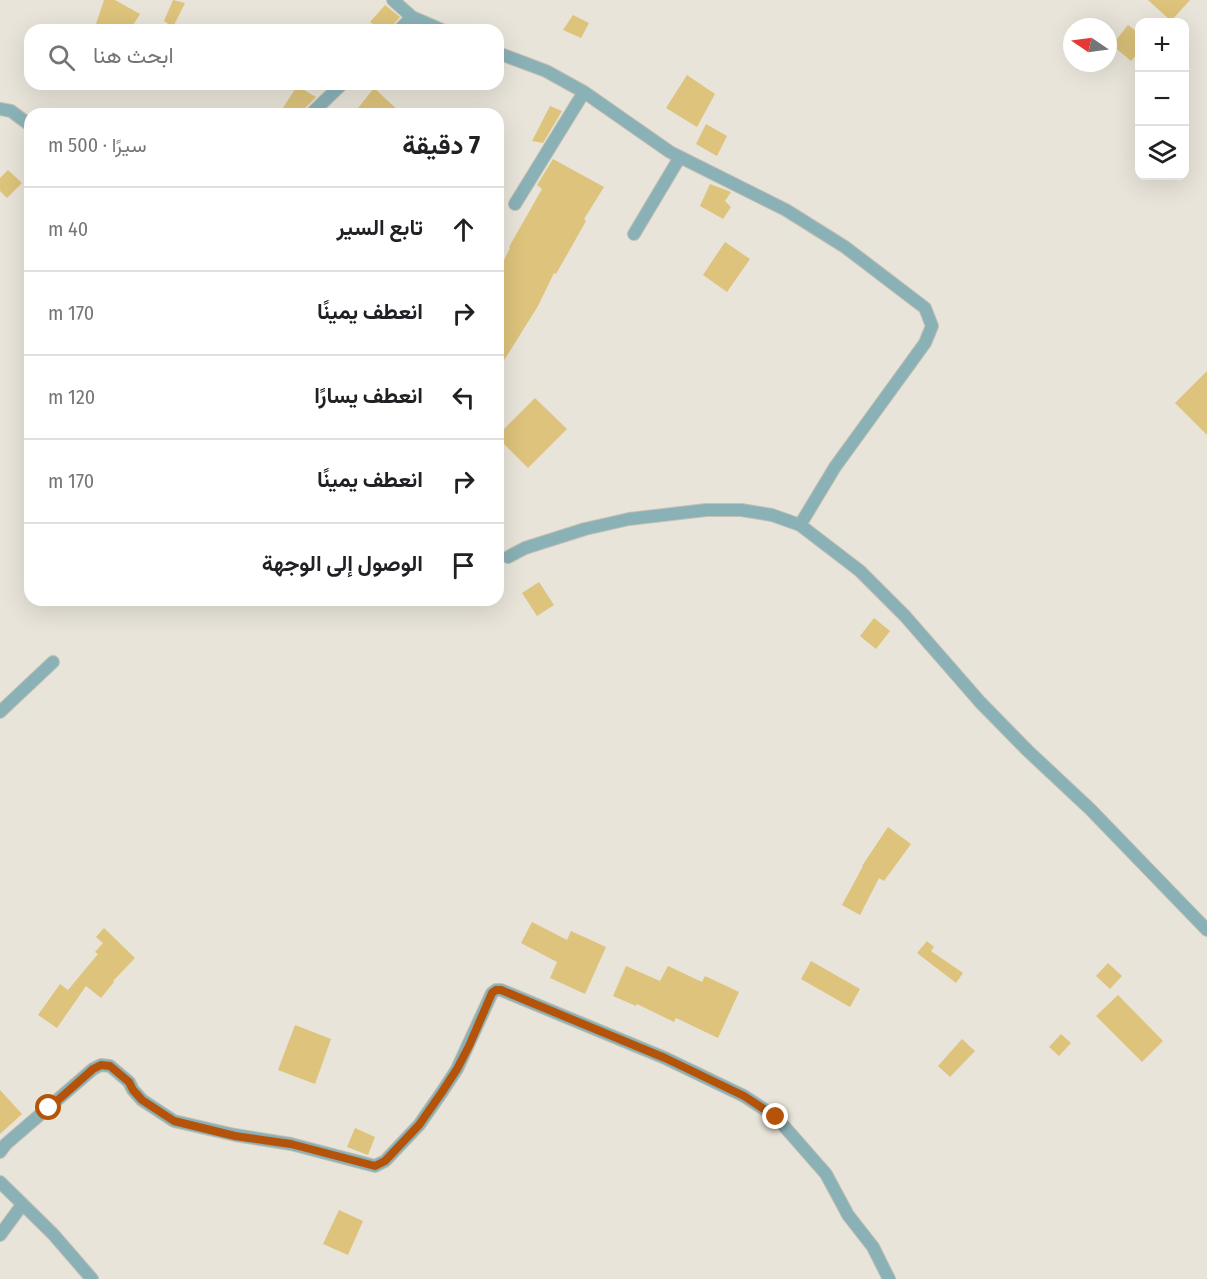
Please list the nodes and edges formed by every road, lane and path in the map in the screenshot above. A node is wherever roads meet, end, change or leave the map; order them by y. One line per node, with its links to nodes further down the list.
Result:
1 (393, 0): 2 (street)
2 (412, 17): 3 (street); 4 (street)
3 (405, 24)
4 (428, 24)
5 (504, 55): 7 (street)
6 (336, 90): 8 (street)
7 (584, 92): 11 (street); 12 (street)
8 (316, 108)
9 (0, 109): 10 (street)
10 (24, 121)
11 (680, 156): 13 (street); 14 (street)
12 (515, 204)
13 (634, 234)
14 (800, 525): 15 (street); 18 (street)
15 (508, 557)
16 (53, 662): 17 (street)
17 (0, 712)
18 (1207, 930)
19 (0, 1152): 24 (street)
20 (0, 1182): 21 (street)
21 (22, 1205): 22 (street); 23 (street)
22 (0, 1235)
23 (92, 1279)
24 (889, 1279)

